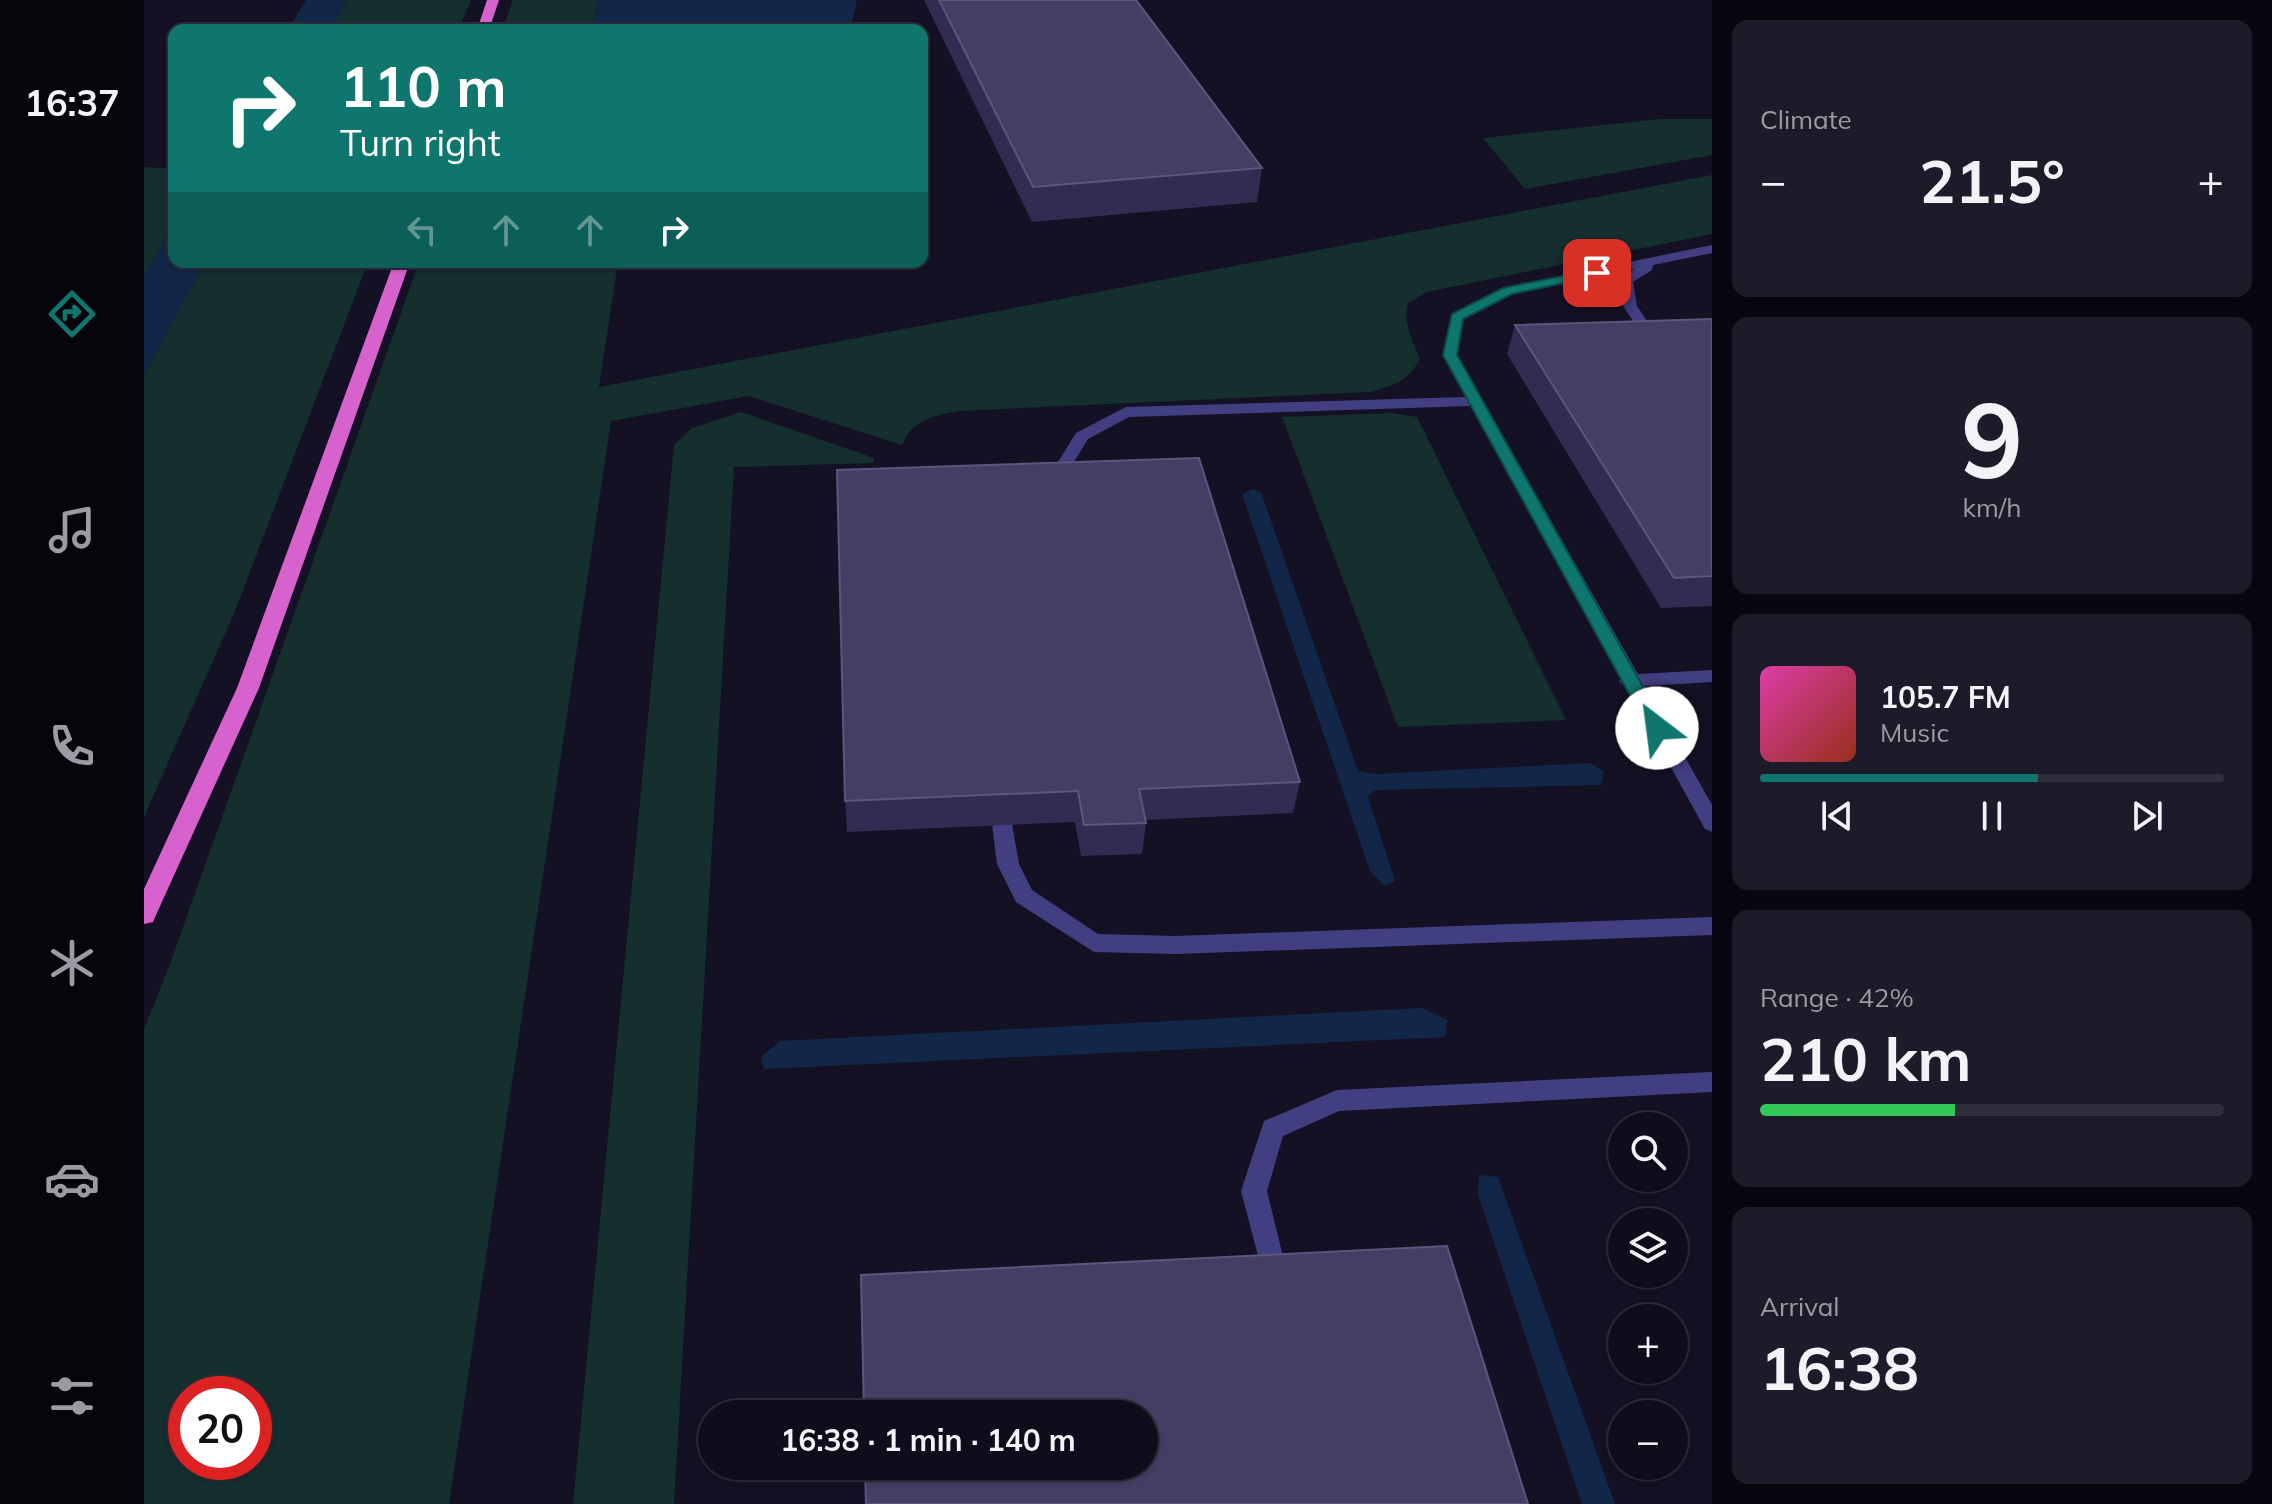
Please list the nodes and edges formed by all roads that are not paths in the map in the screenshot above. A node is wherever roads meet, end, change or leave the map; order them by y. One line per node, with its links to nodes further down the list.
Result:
1 (493, 0): 2 (highway)
2 (485, 24)
3 (1712, 249): 4 (lane)
4 (1657, 261): 6 (lane); 7 (lane)
5 (400, 268): 13 (highway)
6 (1659, 349)
7 (1476, 401): 8 (lane); 10 (lane)
8 (1073, 492)
9 (1712, 676): 10 (lane)
10 (1629, 681): 12 (lane)
11 (1002, 824): 14 (lane)
12 (1712, 824)
13 (144, 915)
14 (1712, 926)
15 (1712, 1082): 16 (lane)
16 (1276, 1281)

